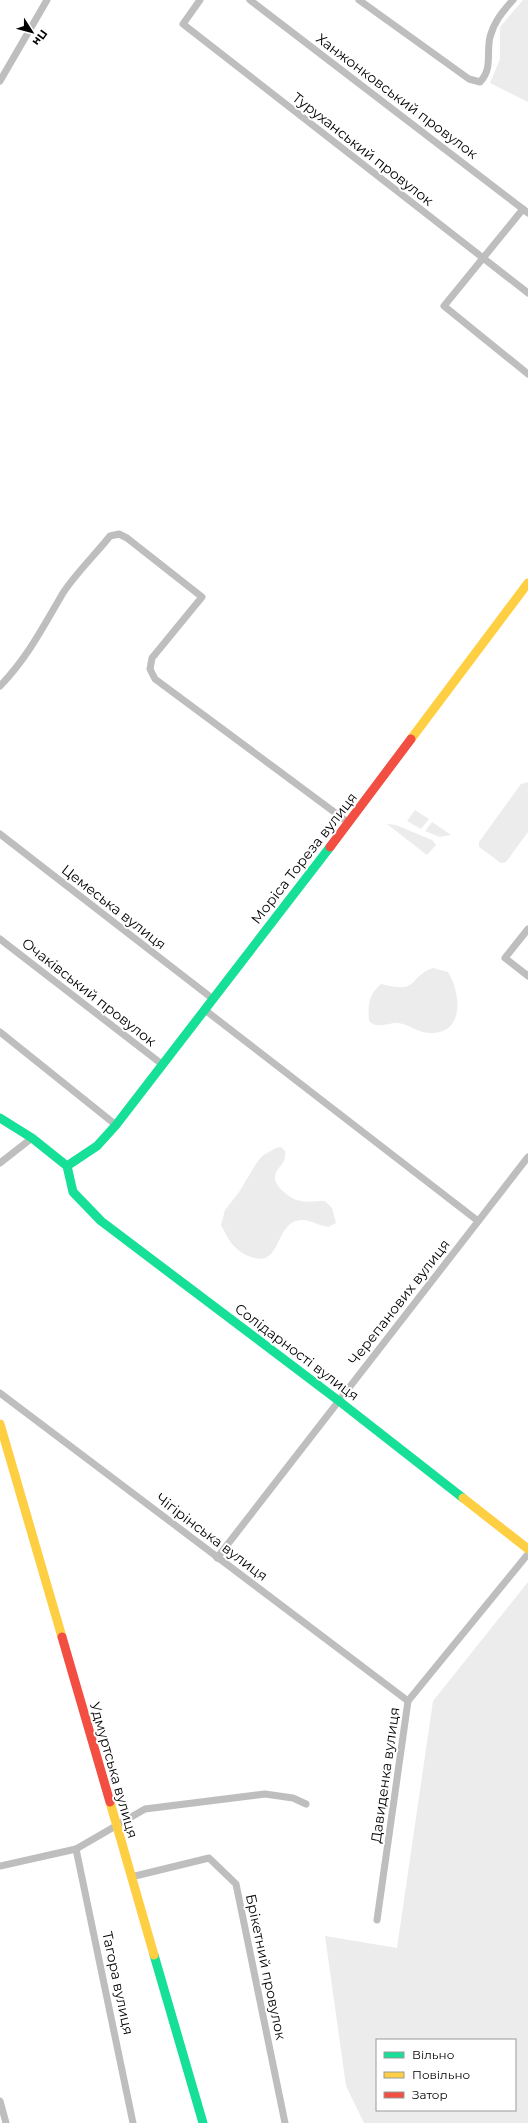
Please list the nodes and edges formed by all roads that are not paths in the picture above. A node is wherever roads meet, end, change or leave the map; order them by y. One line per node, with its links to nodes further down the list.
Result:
1 (47, 0): 6 (street)
2 (200, 0): 8 (street, Туруханський провулок)
3 (250, 0): 7 (street, Ханжонковський провулок)
4 (358, 0): 5 (street)
5 (513, 0)
6 (0, 81)
7 (525, 211): 8 (street)
8 (482, 259): 9 (street, Туруханський провулок); 10 (street)
9 (528, 293)
10 (528, 374)
11 (528, 583): 13 (street, Моріса Тореза вулиця)
12 (0, 686): 13 (street)
13 (349, 823): 18 (street, Моріса Тореза вулиця)
14 (0, 834): 18 (street, Цемеська вулиця)
15 (528, 929): 17 (street)
16 (0, 939): 21 (street, Очакiвський провулок)
17 (528, 976)
18 (213, 999): 19 (street, Моріса Тореза вулиця)
19 (205, 1010): 21 (street, Моріса Тореза вулиця); 28 (street)
20 (0, 1032): 23 (street)
21 (163, 1065): 23 (street, Моріса Тореза вулиця)
22 (0, 1118): 24 (street)
23 (116, 1125): 27 (street, Моріса Тореза вулиця)
24 (32, 1138): 26 (street); 27 (street)
25 (528, 1157): 28 (street, Черепанових вулиця)
26 (0, 1163)
27 (67, 1166): 30 (street, Солідарності вулиця)
28 (478, 1221): 30 (street, Черепанових вулиця)
29 (0, 1393): 34 (street, Чiгiрiнська вулиця)
30 (339, 1401): 32 (street, Солідарності вулиця); 34 (street, Черепанових вулиця)
31 (0, 1424): 37 (street, Удмуртська вулиця)
32 (528, 1549)
33 (528, 1554): 35 (street, Давиденка вулиця)
34 (218, 1558): 35 (street, Чiгiрiнська вулиця)
35 (408, 1701): 41 (street, Давиденка вулиця)
36 (306, 1804): 37 (street)
37 (116, 1825): 38 (street); 40 (street, Удмуртська вулиця)
38 (76, 1849): 39 (street); 44 (street, Тагора вулиця)
39 (0, 1866)
40 (131, 1877): 45 (street, Удмуртська вулиця); 46 (street, Брiкетний провулок)
41 (376, 1920)
42 (0, 2101): 43 (street)
43 (6, 2123)
44 (133, 2123)
45 (203, 2123)
46 (285, 2123)

